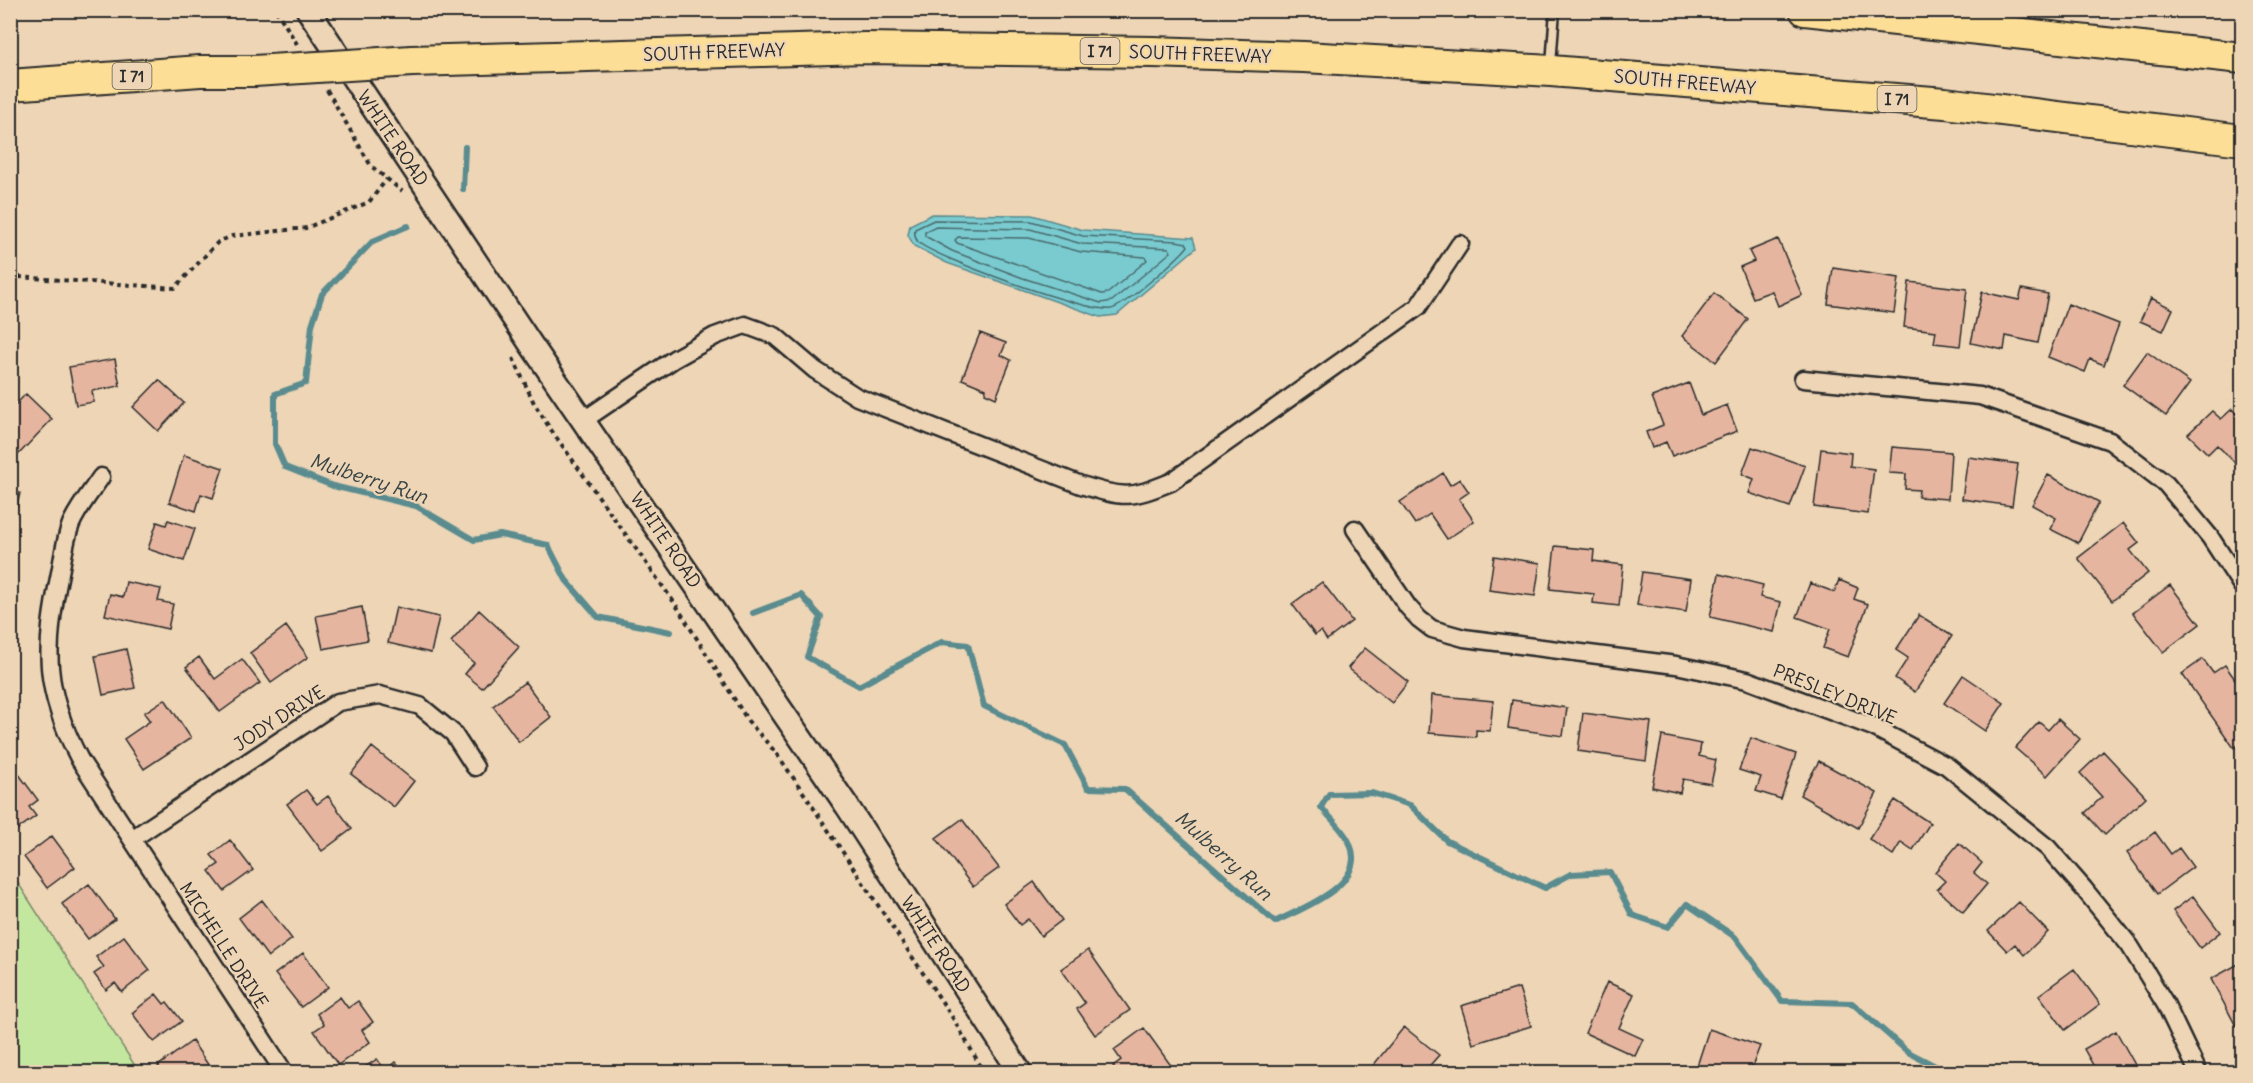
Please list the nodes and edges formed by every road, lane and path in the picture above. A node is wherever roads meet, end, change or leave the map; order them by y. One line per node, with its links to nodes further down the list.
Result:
1 (276, 10): 5 (path)
2 (308, 10): 17 (street, WHITE ROAD)
3 (1555, 10): 7 (lane)
4 (1805, 10): 6 (highway)
5 (300, 49)
6 (2242, 58)
7 (1551, 71): 8 (highway, SOUTH FREEWAY / I 71, bridge); 10 (highway, SOUTH FREEWAY / I 71)
8 (10, 85)
9 (325, 87): 11 (path)
10 (2242, 140)
11 (387, 179): 12 (path); 14 (path)
12 (405, 193)
13 (1460, 244): 17 (street)
14 (10, 280)
15 (510, 353): 24 (path)
16 (1803, 379): 20 (street)
17 (584, 420): 25 (street, WHITE ROAD)
18 (101, 477): 22 (street, MICHELLE DRIVE)
19 (1355, 529): 26 (street, PRESLEY DRIVE)
20 (2242, 586)
21 (475, 767): 22 (street, JODY DRIVE)
22 (132, 839): 23 (street, MICHELLE DRIVE)
23 (284, 1072)
24 (984, 1072)
25 (1020, 1072)
26 (2198, 1072)

